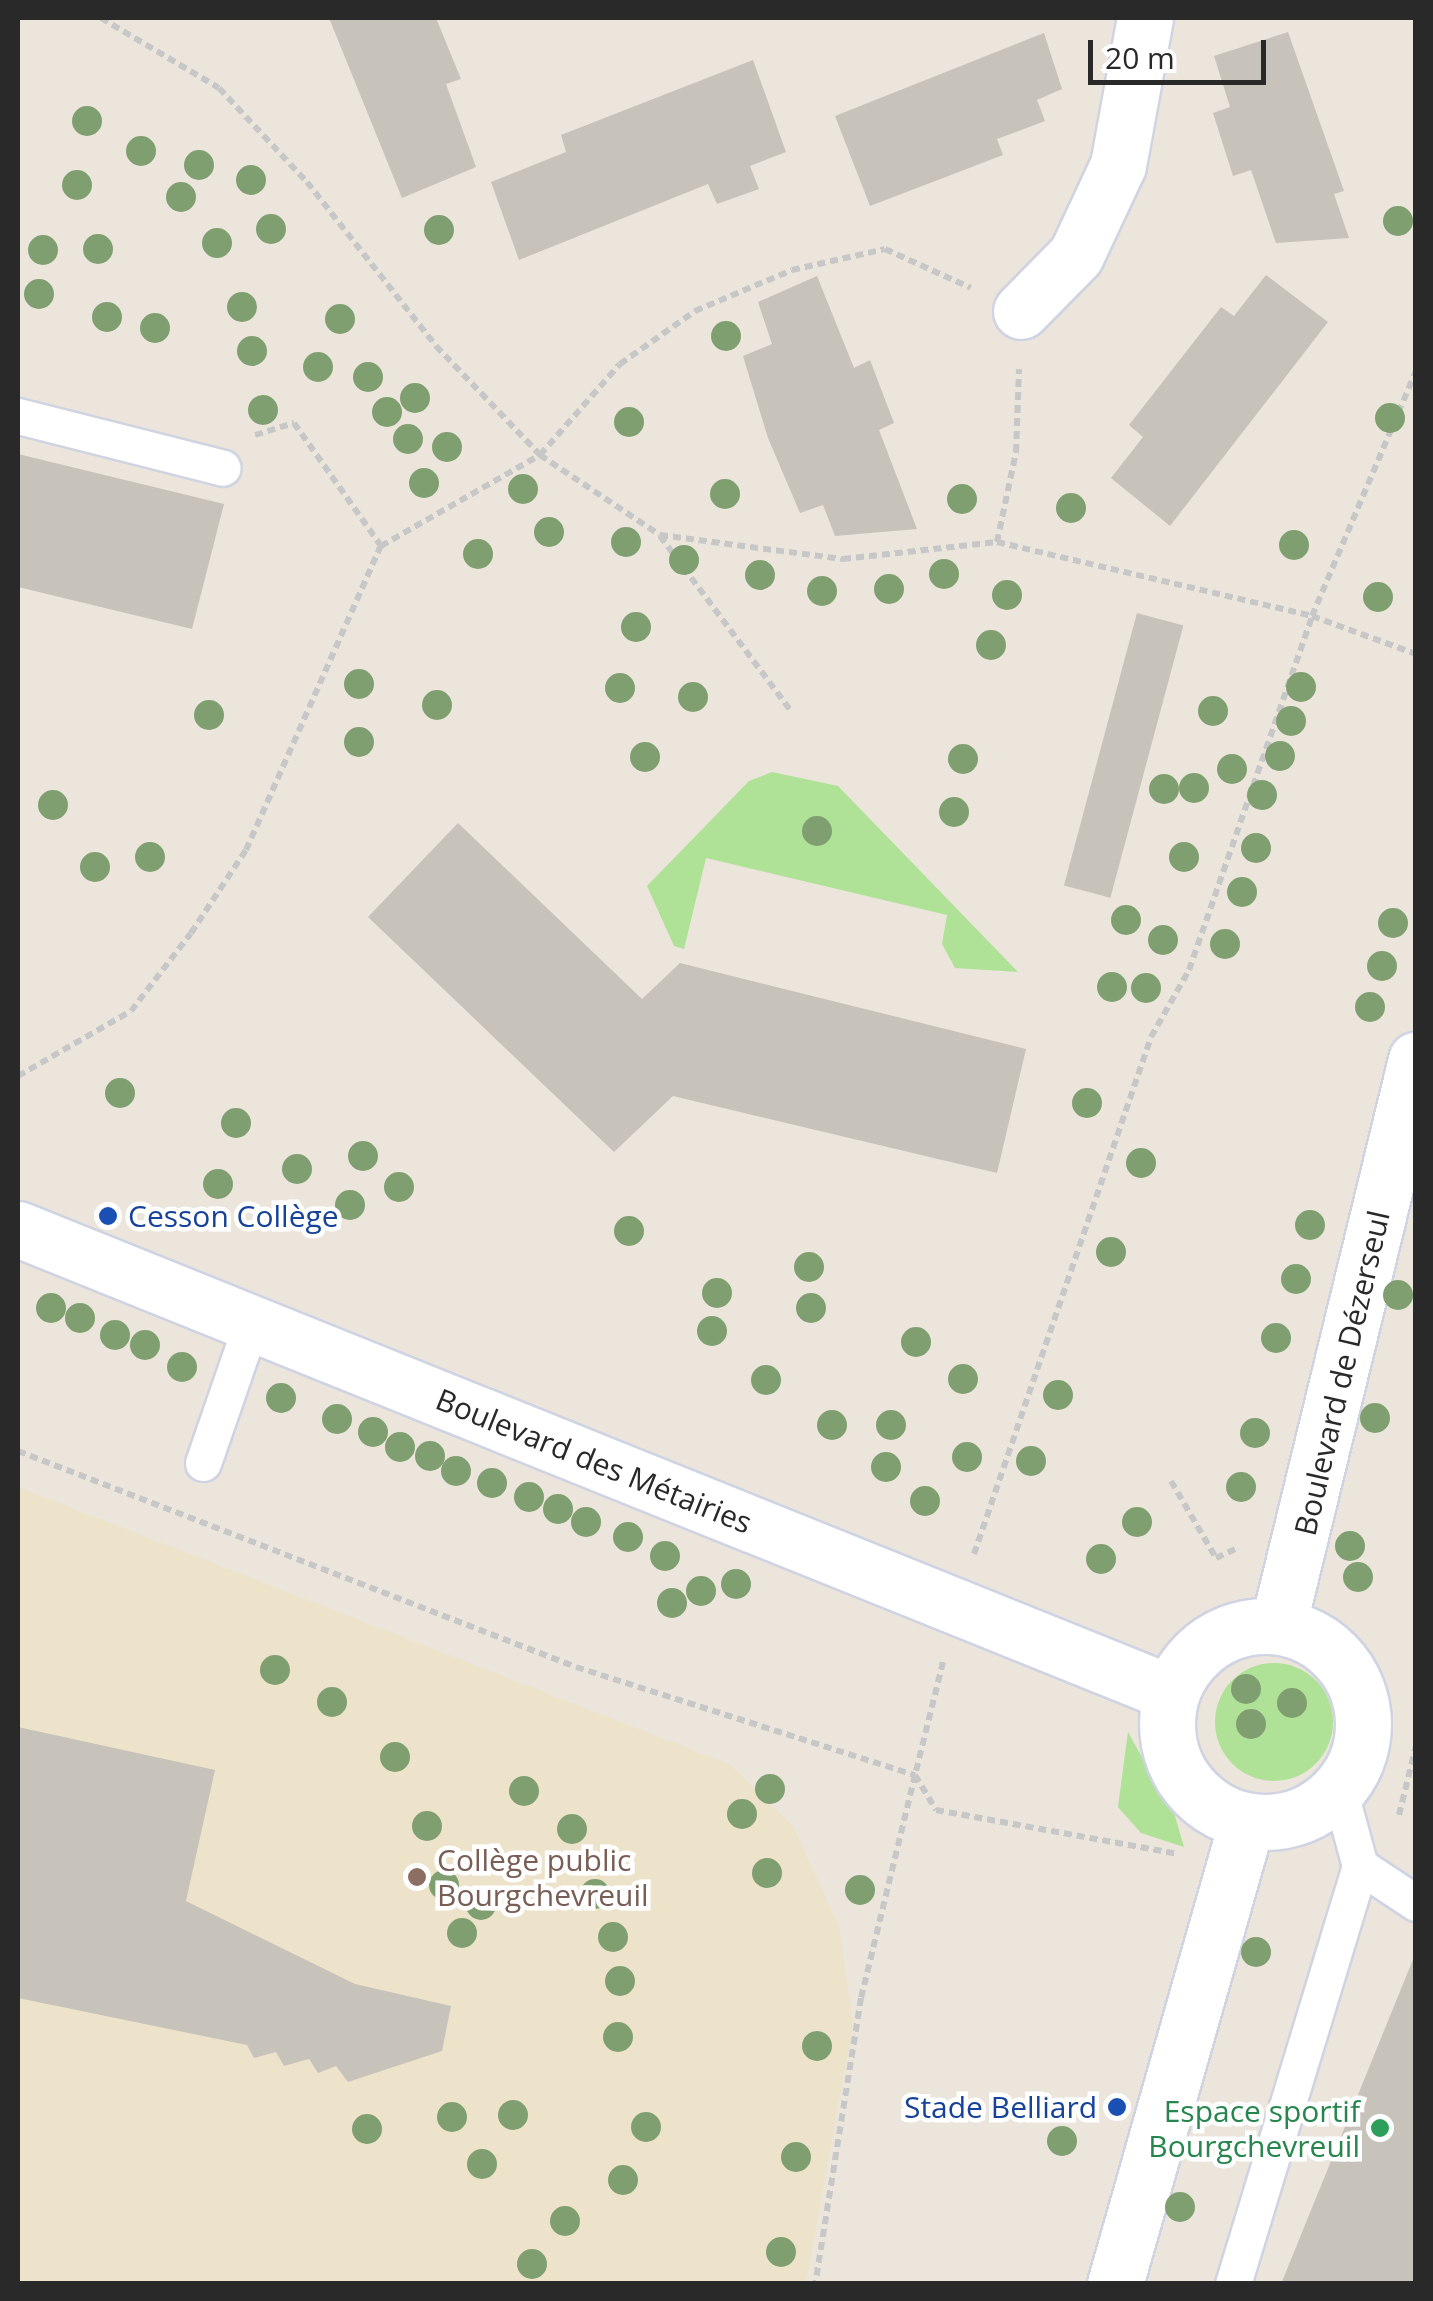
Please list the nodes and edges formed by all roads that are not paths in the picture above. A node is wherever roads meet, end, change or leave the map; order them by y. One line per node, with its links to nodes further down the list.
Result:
1 (1146, 18): 2 (street)
2 (1021, 311)
3 (18, 416): 4 (lane)
4 (223, 468)
5 (1416, 1060): 9 (street, Boulevard de Dézerseul)
6 (18, 1229): 7 (street, Boulevard des Métairies)
7 (251, 1324): 8 (lane); 10 (street, Boulevard des Métairies)
8 (203, 1462)
9 (1278, 1626): 10 (street); 11 (street)
10 (1171, 1693): 12 (street)
11 (1339, 1789): 12 (street); 13 (lane)
12 (1246, 1824): 15 (street)
13 (1360, 1866): 14 (lane); 16 (lane)
14 (1416, 1902)
15 (1115, 2284)
16 (1234, 2284)

